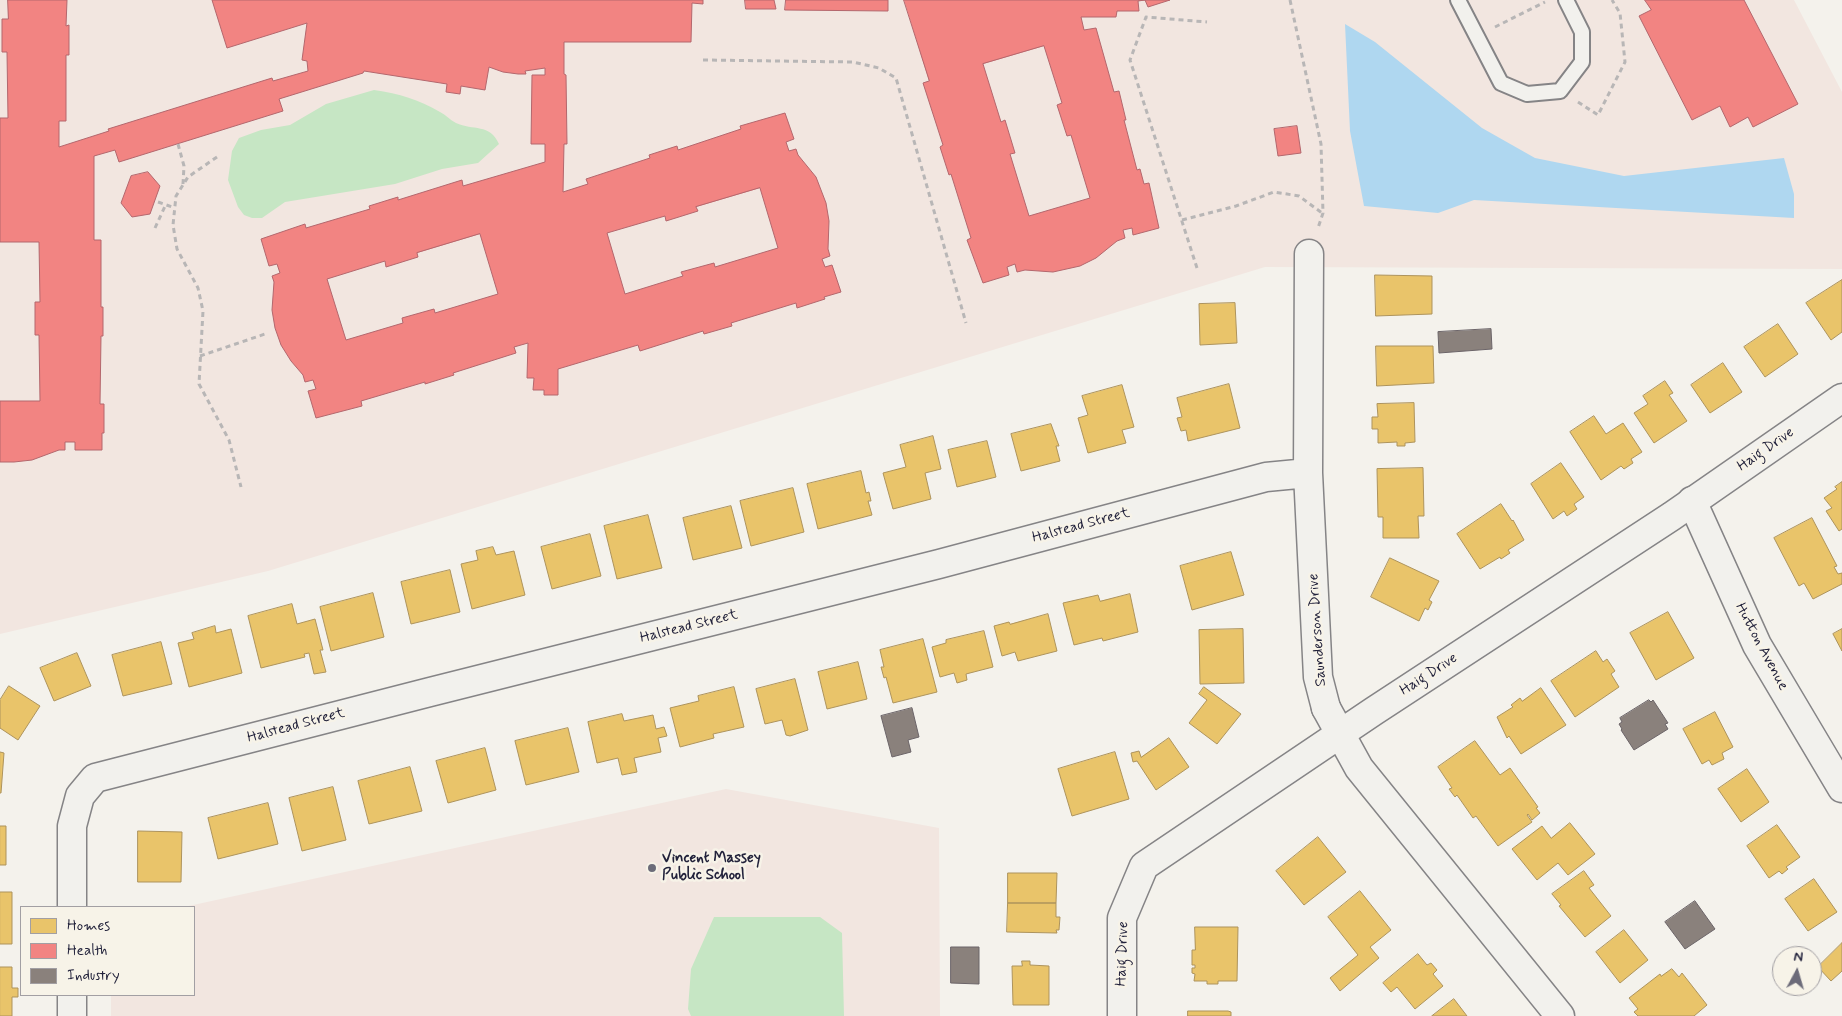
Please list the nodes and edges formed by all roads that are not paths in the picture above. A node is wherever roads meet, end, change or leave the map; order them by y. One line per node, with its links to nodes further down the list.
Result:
1 (1458, 0): 2 (lane)
2 (1566, 0)
3 (1309, 254): 5 (street, Saunderson Drive)
4 (1842, 398): 6 (street, Haig Drive)
5 (1308, 473): 7 (street, Saunderson Drive); 9 (street, Halstead Street)
6 (1692, 501): 7 (street, Haig Drive); 8 (street, Hutton Avenue)
7 (1340, 735): 12 (street, Haig Drive); 13 (street, Saunderson Drive)
8 (1842, 788)
9 (72, 906)
10 (72, 996): 11 (street)
11 (72, 1016)
12 (1122, 1016)
13 (1560, 1016)

